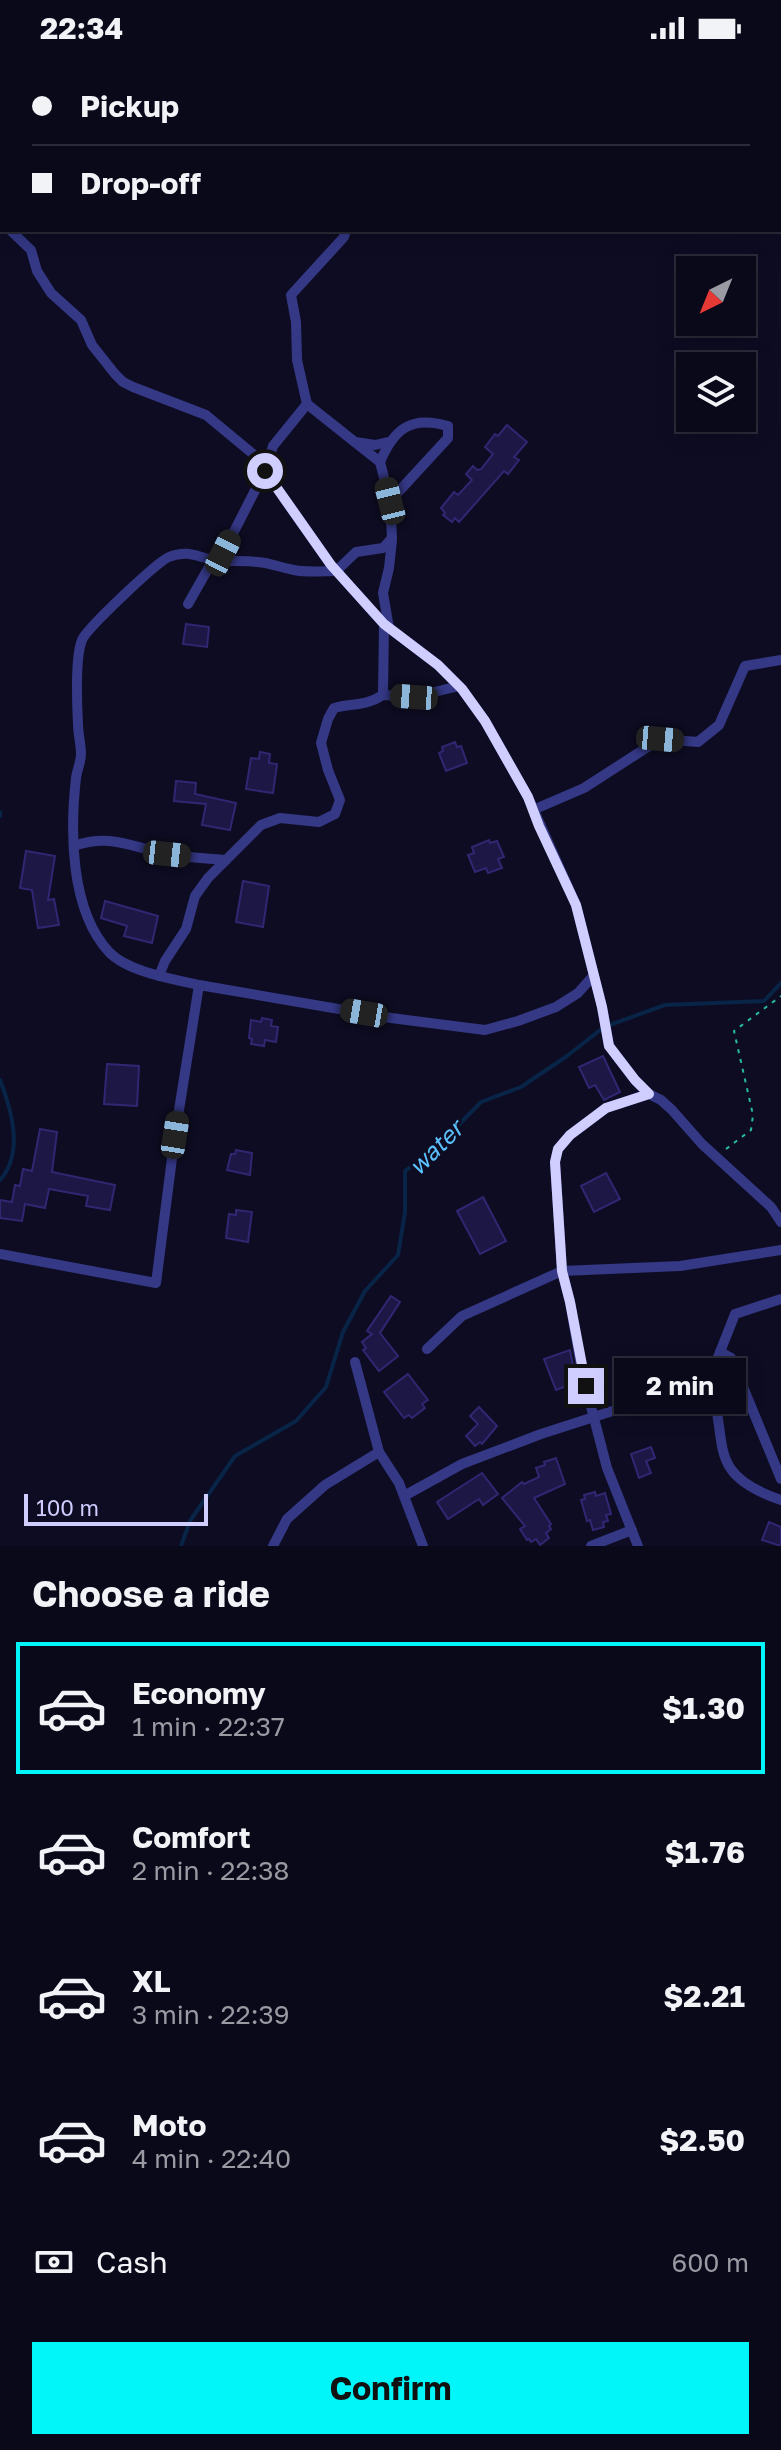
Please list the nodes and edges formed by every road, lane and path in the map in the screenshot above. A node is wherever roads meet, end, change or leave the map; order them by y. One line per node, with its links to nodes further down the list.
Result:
1 (12, 232): 7 (street)
2 (345, 232): 3 (street)
3 (307, 404): 4 (street); 7 (street)
4 (355, 442): 5 (street); 6 (street)
5 (388, 442): 6 (street); 8 (street)
6 (380, 462): 8 (street)
7 (265, 471): 10 (street); 11 (street)
8 (390, 501): 9 (street)
9 (392, 538): 11 (street); 13 (street)
10 (213, 560): 11 (street); 12 (street); 18 (street)
11 (336, 571): 13 (street)
12 (188, 604)
13 (387, 626): 15 (street); 16 (street)
14 (781, 660): 17 (street)
15 (459, 686): 16 (street); 17 (street)
16 (383, 695): 19 (street)
17 (533, 810): 21 (street)
18 (74, 846): 19 (street); 20 (street)
19 (226, 860): 20 (street)
20 (159, 976): 22 (street)
21 (593, 976): 22 (street); 24 (street)
22 (199, 985): 28 (street)
23 (781, 996): 25 (path)
24 (649, 1094): 25 (street); 29 (street)
25 (716, 1157): 26 (street)
26 (781, 1222)
27 (781, 1250): 29 (street)
28 (0, 1254)
29 (562, 1271): 31 (street); 35 (street)
30 (781, 1299): 32 (street)
31 (427, 1349)
32 (720, 1352): 34 (street); 37 (street)
33 (355, 1362): 36 (street)
34 (709, 1380): 35 (street); 39 (street)
35 (594, 1417): 38 (street); 40 (street)
36 (379, 1452): 38 (street); 41 (street)
37 (781, 1479)
38 (404, 1496): 42 (street)
39 (781, 1500)
40 (632, 1530): 43 (street); 44 (street)
41 (273, 1546)
42 (423, 1546)
43 (591, 1546)
44 (638, 1546)

